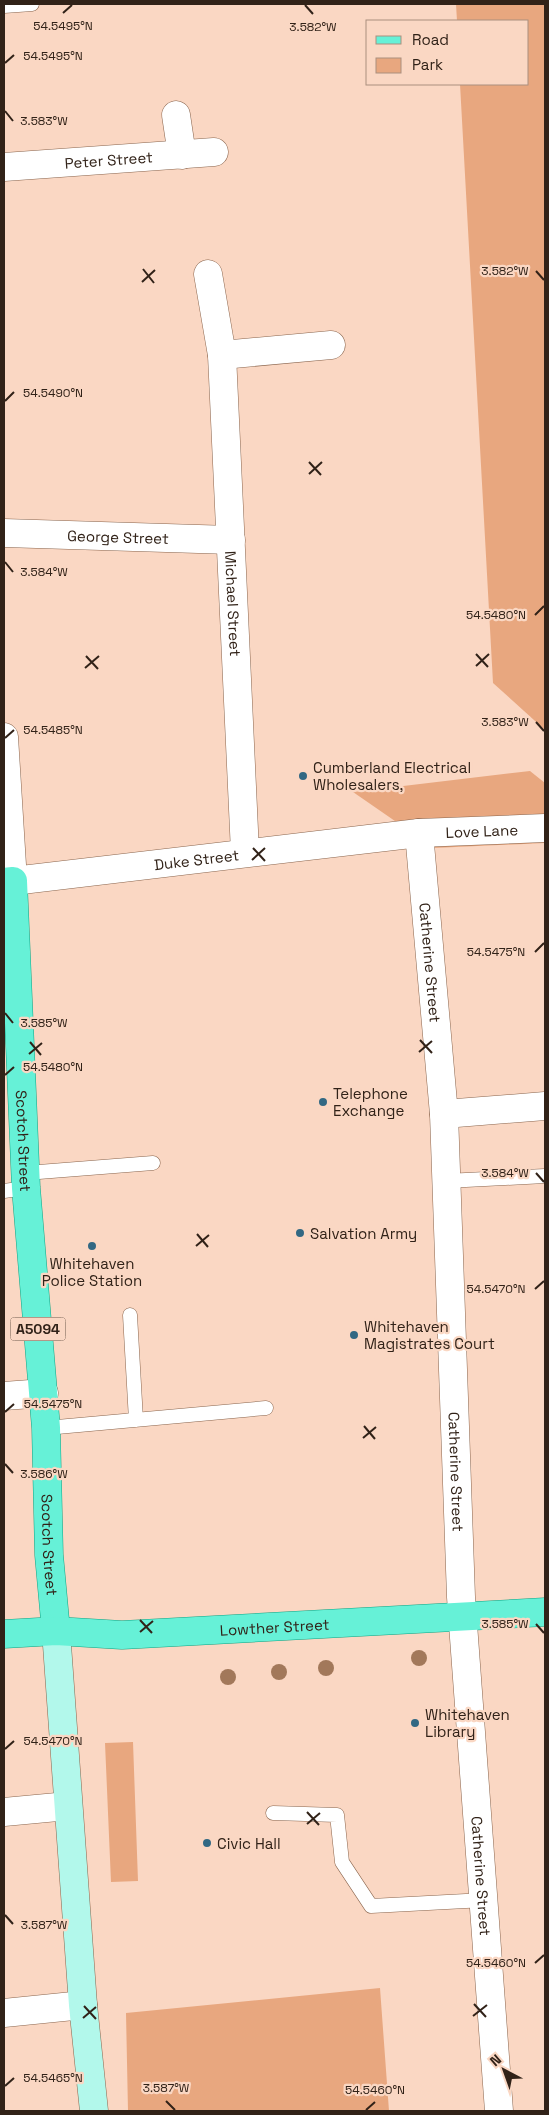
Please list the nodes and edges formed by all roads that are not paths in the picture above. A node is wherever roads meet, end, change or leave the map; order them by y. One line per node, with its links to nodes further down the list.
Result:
1 (32, 4): 2 (lane)
2 (4, 6)
3 (176, 115): 5 (street)
4 (214, 152): 5 (street, Peter Street)
5 (182, 154): 6 (street, Peter Street)
6 (4, 167)
7 (208, 274): 9 (street, Michael Street)
8 (332, 345): 9 (street)
9 (222, 355): 11 (street, Michael Street)
10 (4, 533): 11 (street, George Street)
11 (231, 540): 15 (street, Michael Street)
12 (4, 737): 16 (street, Scotch Street)
13 (545, 828): 14 (street, Love Lane)
14 (418, 833): 15 (street, Duke Street); 18 (street, Catherine Street)
15 (246, 852): 16 (street, Duke Street)
16 (8, 881): 22 (main road, Scotch Street / A5094)
17 (545, 1106): 18 (street)
18 (444, 1114): 21 (street, Catherine Street)
19 (153, 1163): 22 (lane)
20 (545, 1176): 21 (lane)
21 (446, 1181): 30 (street, Catherine Street)
22 (19, 1184): 24 (main road, Scotch Street / A5094)
23 (130, 1315): 27 (lane)
24 (44, 1393): 25 (street); 28 (main road, Scotch Street / A5094)
25 (4, 1396)
26 (266, 1408): 27 (lane)
27 (136, 1420): 28 (lane)
28 (46, 1428): 31 (main road, Scotch Street / A5094)
29 (545, 1612): 30 (main road, Lowther Street)
30 (463, 1616): 31 (main road, Lowther Street); 36 (street, Catherine Street)
31 (56, 1631): 32 (main road, Lowther Street); 33 (main road, Scotch Street)
32 (4, 1634)
33 (68, 1806): 34 (street); 37 (main road, Scotch Street)
34 (4, 1812)
35 (272, 1813): 36 (lane)
36 (485, 1900): 40 (street, Catherine Street)
37 (83, 2005): 38 (street); 39 (main road, Scotch Street)
38 (4, 2014)
39 (94, 2111)
40 (499, 2111)

